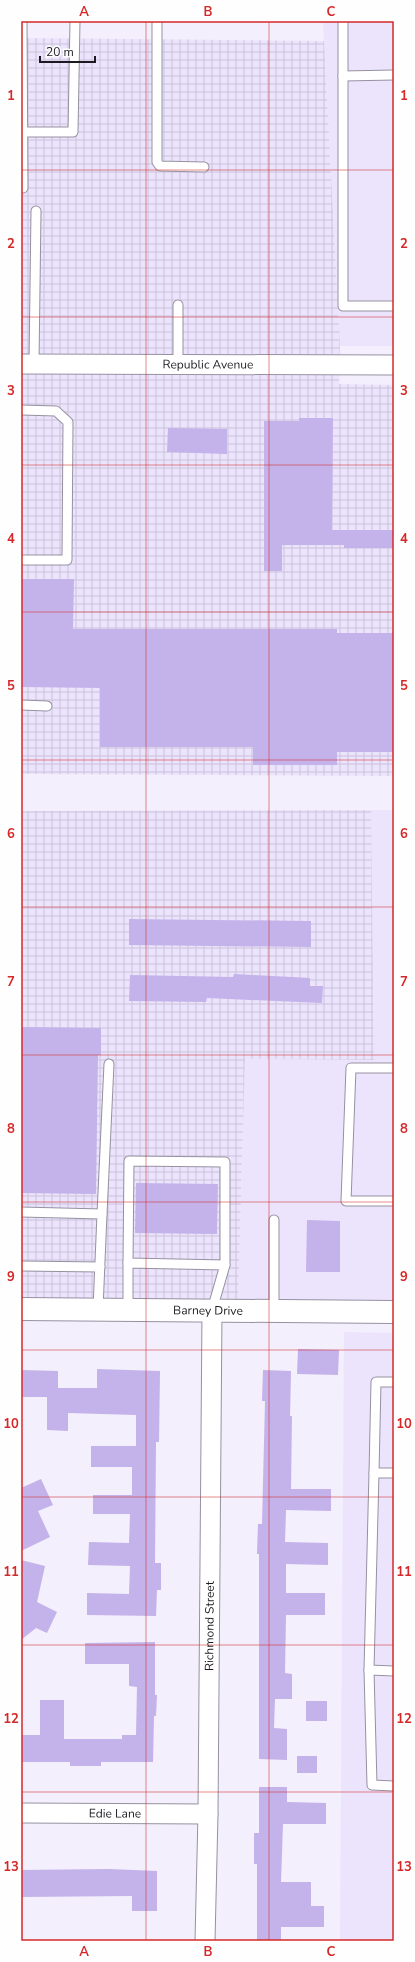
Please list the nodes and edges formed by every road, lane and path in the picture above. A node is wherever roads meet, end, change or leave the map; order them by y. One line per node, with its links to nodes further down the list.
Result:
1 (22, 21): 7 (lane)
2 (75, 21): 7 (lane)
3 (157, 21): 8 (lane)
4 (343, 21): 6 (lane)
5 (394, 75): 6 (lane)
6 (343, 76): 12 (lane)
7 (23, 132): 9 (lane)
8 (204, 167)
9 (23, 188)
10 (36, 211): 13 (lane)
11 (178, 305): 14 (lane)
12 (394, 306)
13 (27, 364): 14 (street, Republic Avenue)
14 (178, 364): 15 (street, Republic Avenue)
15 (394, 365)
16 (21, 410): 17 (lane)
17 (21, 560)
18 (21, 706): 19 (lane)
19 (47, 706)
20 (109, 1064): 24 (lane)
21 (394, 1068): 22 (lane)
22 (394, 1202)
23 (21, 1212): 24 (lane)
24 (102, 1214): 29 (lane)
25 (274, 1220): 33 (lane)
26 (128, 1263): 27 (lane); 27 (lane); 32 (lane)
27 (225, 1265): 34 (lane)
28 (21, 1266): 29 (lane)
29 (100, 1267): 31 (lane)
30 (21, 1309): 31 (street, Barney Drive)
31 (98, 1309): 32 (street, Barney Drive)
32 (128, 1309): 34 (street, Barney Drive)
33 (274, 1310): 34 (street, Barney Drive); 35 (street, Barney Drive)
34 (212, 1311): 43 (street, Richmond Street)
35 (394, 1312)
36 (394, 1382): 37 (lane)
37 (374, 1473): 38 (lane); 39 (lane)
38 (394, 1473)
39 (369, 1670): 40 (lane); 41 (lane)
40 (394, 1671)
41 (394, 1786)
42 (21, 1813): 43 (street, Edie Lane)
43 (208, 1814): 44 (street, Richmond Street)
44 (205, 1941)

